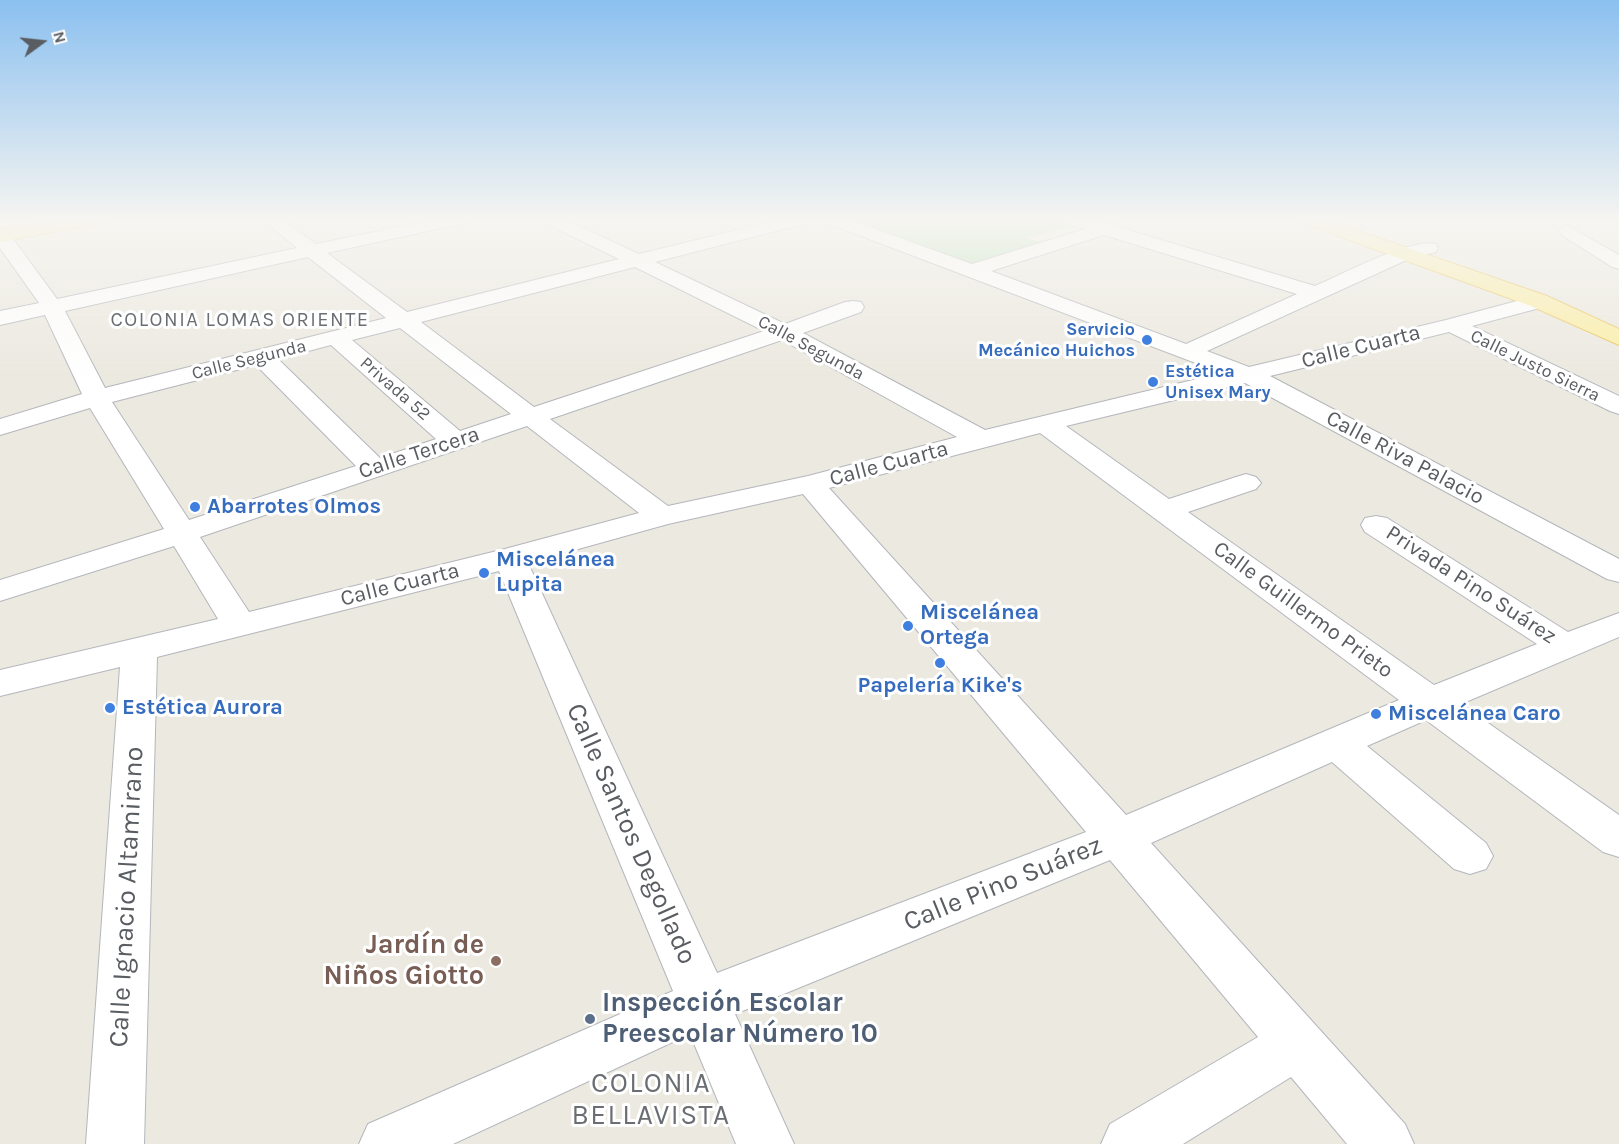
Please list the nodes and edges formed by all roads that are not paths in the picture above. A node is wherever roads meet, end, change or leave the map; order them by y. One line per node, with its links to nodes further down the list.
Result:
1 (27, 272): 13 (street)
2 (210, 272): 13 (street)
3 (341, 272): 17 (street)
4 (593, 272): 17 (street, Calle Segunda)
5 (661, 272): 19 (street, Calle Segunda)
6 (980, 272): 22 (street, Calle Riva Palacio)
7 (1249, 272): 11 (street)
8 (1362, 272): 11 (street)
9 (1457, 272): 12 (main road)
10 (1503, 272): 16 (main road)
11 (1315, 293): 22 (street)
12 (1539, 301): 18 (street, Calle Cuarta); 21 (main road)
13 (52, 307): 15 (street); 25 (street)
14 (853, 307): 19 (street, Calle Tercera)
15 (0, 318)
16 (1619, 319)
17 (403, 320): 20 (street, Calle Segunda); 27 (street)
18 (1452, 325): 24 (street, Calle Cuarta); 26 (street, Calle Justo Sierra)
19 (784, 332): 27 (street, Calle Tercera); 30 (street, Calle Segunda)
20 (336, 338): 23 (street, Calle Segunda); 31 (street, Privada 52)
21 (1619, 338)
22 (1189, 351): 24 (street, Calle Riva Palacio)
23 (262, 357): 25 (street, Calle Segunda); 32 (street)
24 (1249, 375): 28 (street, Calle Cuarta); 40 (street, Calle Riva Palacio)
25 (97, 399): 29 (street, Calle Segunda); 38 (street)
26 (1619, 406)
27 (531, 416): 31 (street, Calle Tercera); 36 (street)
28 (1045, 423): 30 (street, Calle Cuarta); 35 (street, Calle Guillermo Prieto)
29 (0, 427)
30 (981, 439): 34 (street, Calle Cuarta)
31 (455, 441): 32 (street, Calle Tercera)
32 (374, 468): 38 (street, Calle Tercera)
33 (1246, 483): 35 (street)
34 (810, 484): 36 (street, Calle Cuarta); 49 (street)
35 (1165, 510): 47 (street, Calle Guillermo Prieto)
36 (662, 516): 39 (street, Calle Cuarta)
37 (1376, 525): 44 (street, Privada Pino Suárez)
38 (182, 533): 41 (street, Calle Tercera); 42 (street)
39 (510, 558): 42 (street, Calle Cuarta); 52 (street, Calle Santos Degollado)
40 (1619, 572)
41 (0, 591)
42 (239, 624): 45 (street, Calle Cuarta)
43 (1619, 624): 44 (street, Calle Pino Suárez)
44 (1565, 646): 47 (street, Calle Pino Suárez)
45 (139, 651): 46 (street, Calle Cuarta); 54 (street, Calle Ignacio Altamirano)
46 (0, 683)
47 (1430, 702): 48 (street, Calle Pino Suárez); 50 (street, Calle Guillermo Prieto)
48 (1337, 743): 49 (street, Calle Pino Suárez); 51 (street)
49 (1118, 838): 52 (street, Calle Pino Suárez); 53 (street)
50 (1619, 839)
51 (1470, 856)
52 (704, 1002): 55 (street, Calle Pino Suárez); 56 (street, Calle Santos Degollado)
53 (1297, 1043): 57 (street); 58 (street)
54 (115, 1144)
55 (388, 1144)
56 (765, 1144)
57 (1130, 1144)
58 (1385, 1144)

